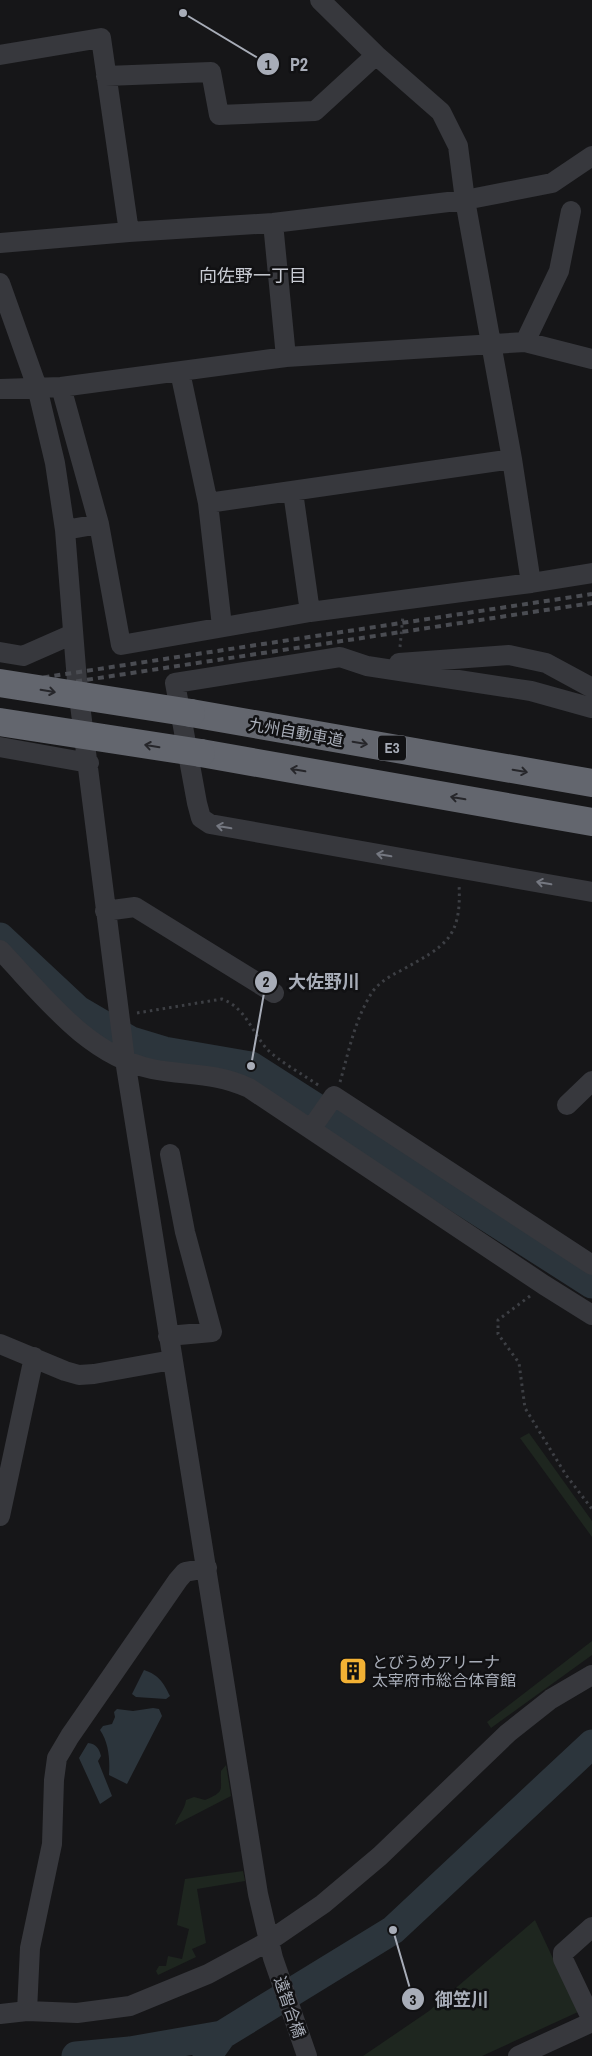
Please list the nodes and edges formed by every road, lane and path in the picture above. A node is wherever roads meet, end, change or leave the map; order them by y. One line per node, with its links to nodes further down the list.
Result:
1 (320, 0): 3 (street)
2 (0, 55): 4 (street)
3 (376, 55): 4 (street); 6 (street)
4 (106, 76): 9 (street)
5 (592, 156): 6 (street)
6 (465, 200): 8 (street); 13 (street)
7 (571, 211): 12 (street)
8 (273, 223): 9 (street); 14 (street)
9 (128, 232): 10 (street)
10 (0, 243)
11 (0, 283): 17 (street, 遠智合橋)
12 (525, 342): 13 (street); 15 (street)
13 (492, 345): 14 (street); 20 (street)
14 (286, 357): 16 (street)
15 (592, 360)
16 (180, 372): 18 (street); 22 (street)
17 (37, 387): 18 (street); 19 (street); 24 (street, 遠智合橋)
18 (61, 387): 23 (street)
19 (0, 389)
20 (512, 459): 21 (street); 26 (street)
21 (293, 492): 22 (street); 28 (street)
22 (208, 503): 29 (street)
23 (99, 524): 24 (street); 29 (street)
24 (65, 530): 30 (street, 遠智合橋)
25 (592, 573): 26 (street)
26 (531, 583): 27 (street)
27 (402, 600): 28 (street); 32 (path)
28 (310, 612): 29 (street)
29 (222, 626)
30 (73, 634): 31 (street); 38 (street, 遠智合橋)
31 (0, 652)
32 (395, 666): 34 (street); 35 (street); 39 (street)
33 (0, 684): 40 (highway, 九州自動車道 / E3, one-way to 40, bridge)
34 (592, 688)
35 (592, 708)
36 (0, 722): 39 (highway, E3, one-way to 36, bridge)
37 (0, 748): 38 (street)
38 (89, 763): 44 (street, 遠智合橋)
39 (197, 765): 41 (highway, E3, one-way to 39); 42 (street, one-way to 39)
40 (592, 783)
41 (592, 822)
42 (453, 867): 43 (street, one-way to 42); 50 (path)
43 (592, 892)
44 (106, 911): 46 (street); 47 (street, 遠智合橋)
45 (0, 950): 48 (street)
46 (274, 993)
47 (120, 1015): 48 (street, 遠智合橋); 50 (path)
48 (125, 1060): 52 (street); 57 (street, 遠智合橋)
49 (592, 1081): 51 (street)
50 (334, 1096): 52 (street); 54 (street)
51 (567, 1105)
52 (311, 1129): 55 (street)
53 (170, 1154): 57 (street)
54 (592, 1266)
55 (544, 1286): 56 (street); 61 (path)
56 (592, 1315)
57 (168, 1336): 60 (street, 遠智合橋)
58 (0, 1344): 59 (street)
59 (34, 1357): 60 (street); 62 (street)
60 (172, 1360): 63 (street, 遠智合橋)
61 (592, 1509)
62 (0, 1516)
63 (207, 1568): 66 (street, 遠智合橋); 67 (street)
64 (592, 1675): 66 (street)
65 (592, 1927): 69 (street)
66 (271, 1949): 67 (street); 70 (street, 遠智合橋)
67 (28, 2011): 68 (street)
68 (0, 2014)
69 (592, 2021): 71 (street)
70 (306, 2056)
71 (518, 2056)

